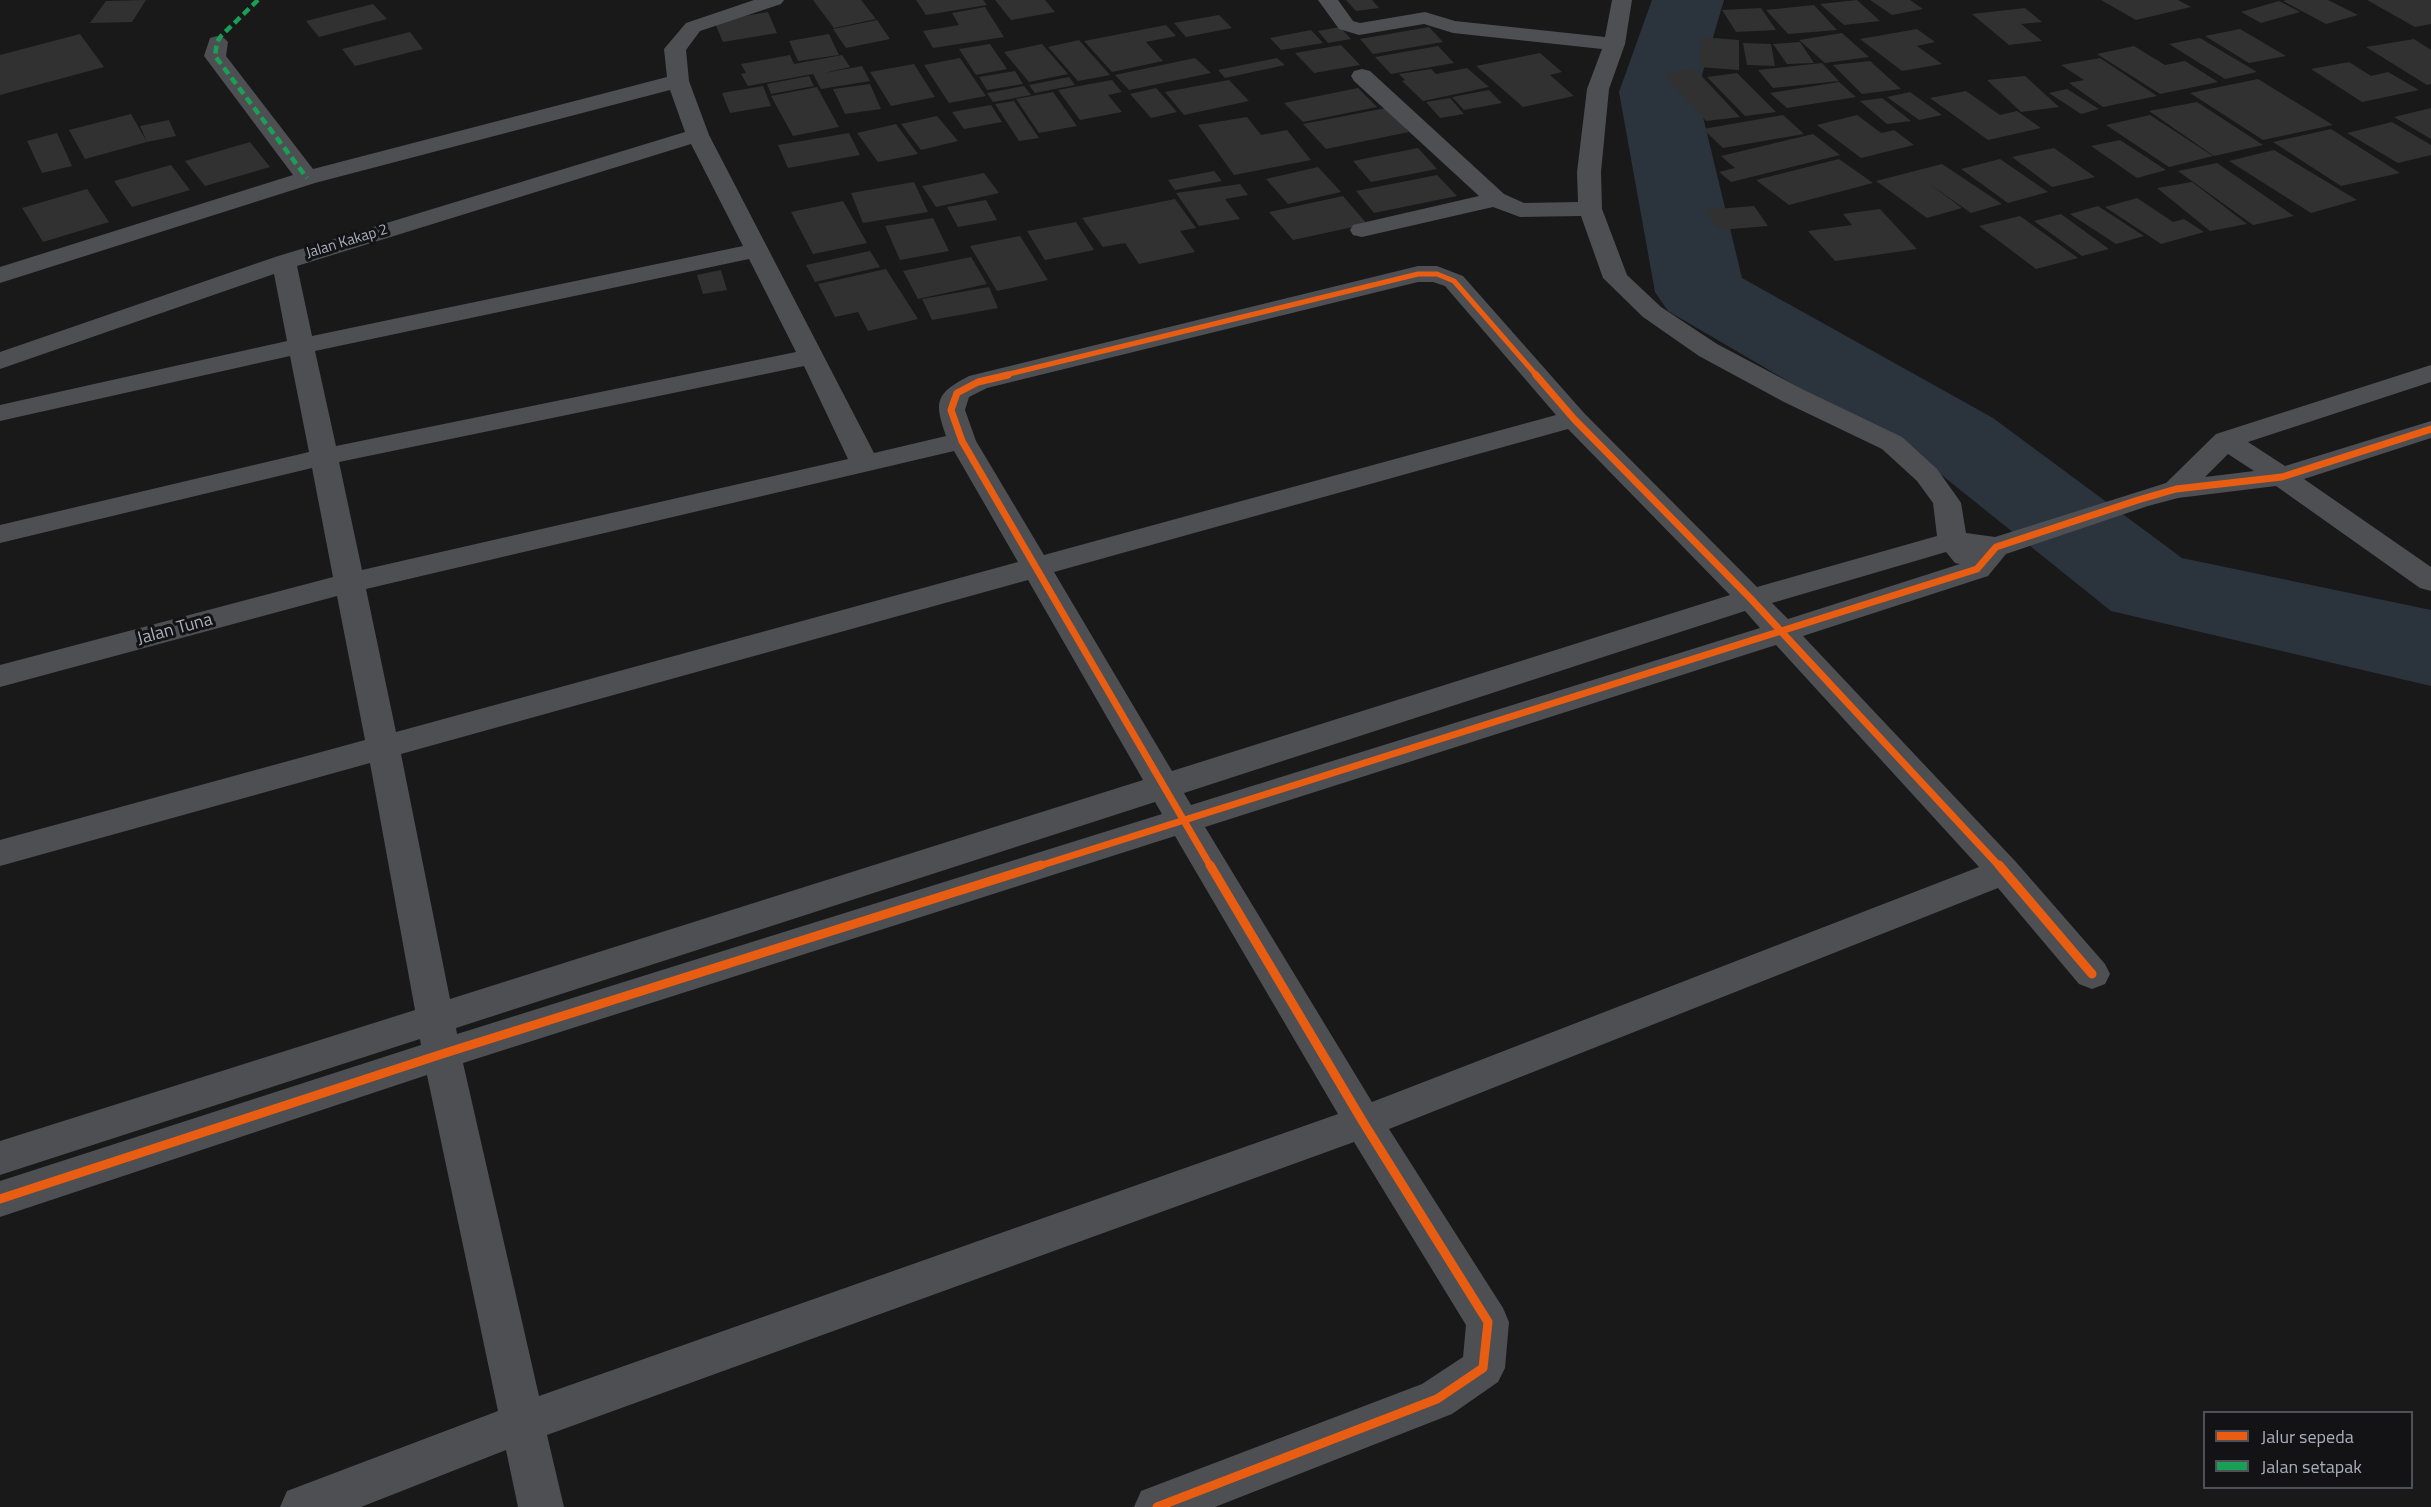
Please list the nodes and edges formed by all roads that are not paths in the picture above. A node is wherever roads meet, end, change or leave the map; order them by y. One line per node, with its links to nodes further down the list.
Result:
1 (774, 0): 7 (street)
2 (1328, 0): 5 (street)
3 (1622, 0): 5 (street)
4 (217, 42): 9 (street)
5 (1614, 44): 11 (street)
6 (1362, 76): 10 (street)
7 (678, 81): 8 (street); 9 (street)
8 (698, 135): 13 (street); 14 (street, Jalan Kakap 2)
9 (307, 178): 15 (street)
10 (1496, 199): 11 (street); 12 (street)
11 (1590, 209): 30 (street)
12 (1362, 230)
13 (757, 250): 16 (street); 17 (street)
14 (284, 262): 16 (street); 18 (street, Jalan Kakap 2)
15 (0, 275)
16 (300, 346): 20 (street); 25 (street)
17 (811, 357): 25 (street); 26 (street)
18 (0, 361)
19 (2431, 373): 23 (street)
20 (0, 413)
21 (1574, 419): 24 (street); 32 (street); 35 (street)
22 (2431, 429): 27 (street)
23 (2226, 440): 27 (street); 28 (street)
24 (962, 441): 26 (street, Jalan Tuna); 32 (street)
25 (323, 457): 29 (street); 34 (street)
26 (864, 463): 34 (street, Jalan Tuna)
27 (2282, 477): 28 (street); 33 (street)
28 (2175, 489): 31 (street)
29 (0, 534)
30 (1952, 541): 31 (street); 35 (street)
31 (1993, 553): 36 (street)
32 (1038, 568): 38 (street); 39 (street)
33 (2431, 581)
34 (350, 583): 37 (street, Jalan Tuna); 38 (street)
35 (1752, 599): 36 (street); 39 (street)
36 (1782, 632): 40 (street); 42 (street)
37 (0, 676)
38 (383, 746): 41 (street); 44 (street)
39 (1165, 787): 40 (street); 44 (street)
40 (1183, 820): 44 (street); 45 (street)
41 (0, 853)
42 (2004, 871): 43 (street); 45 (street)
43 (2092, 974)
44 (438, 1036): 46 (street); 47 (street); 48 (street)
45 (1363, 1122): 48 (street); 51 (street)
46 (0, 1158)
47 (0, 1199)
48 (524, 1422): 49 (street); 50 (street)
49 (303, 1507)
50 (542, 1507)
51 (1157, 1507)

